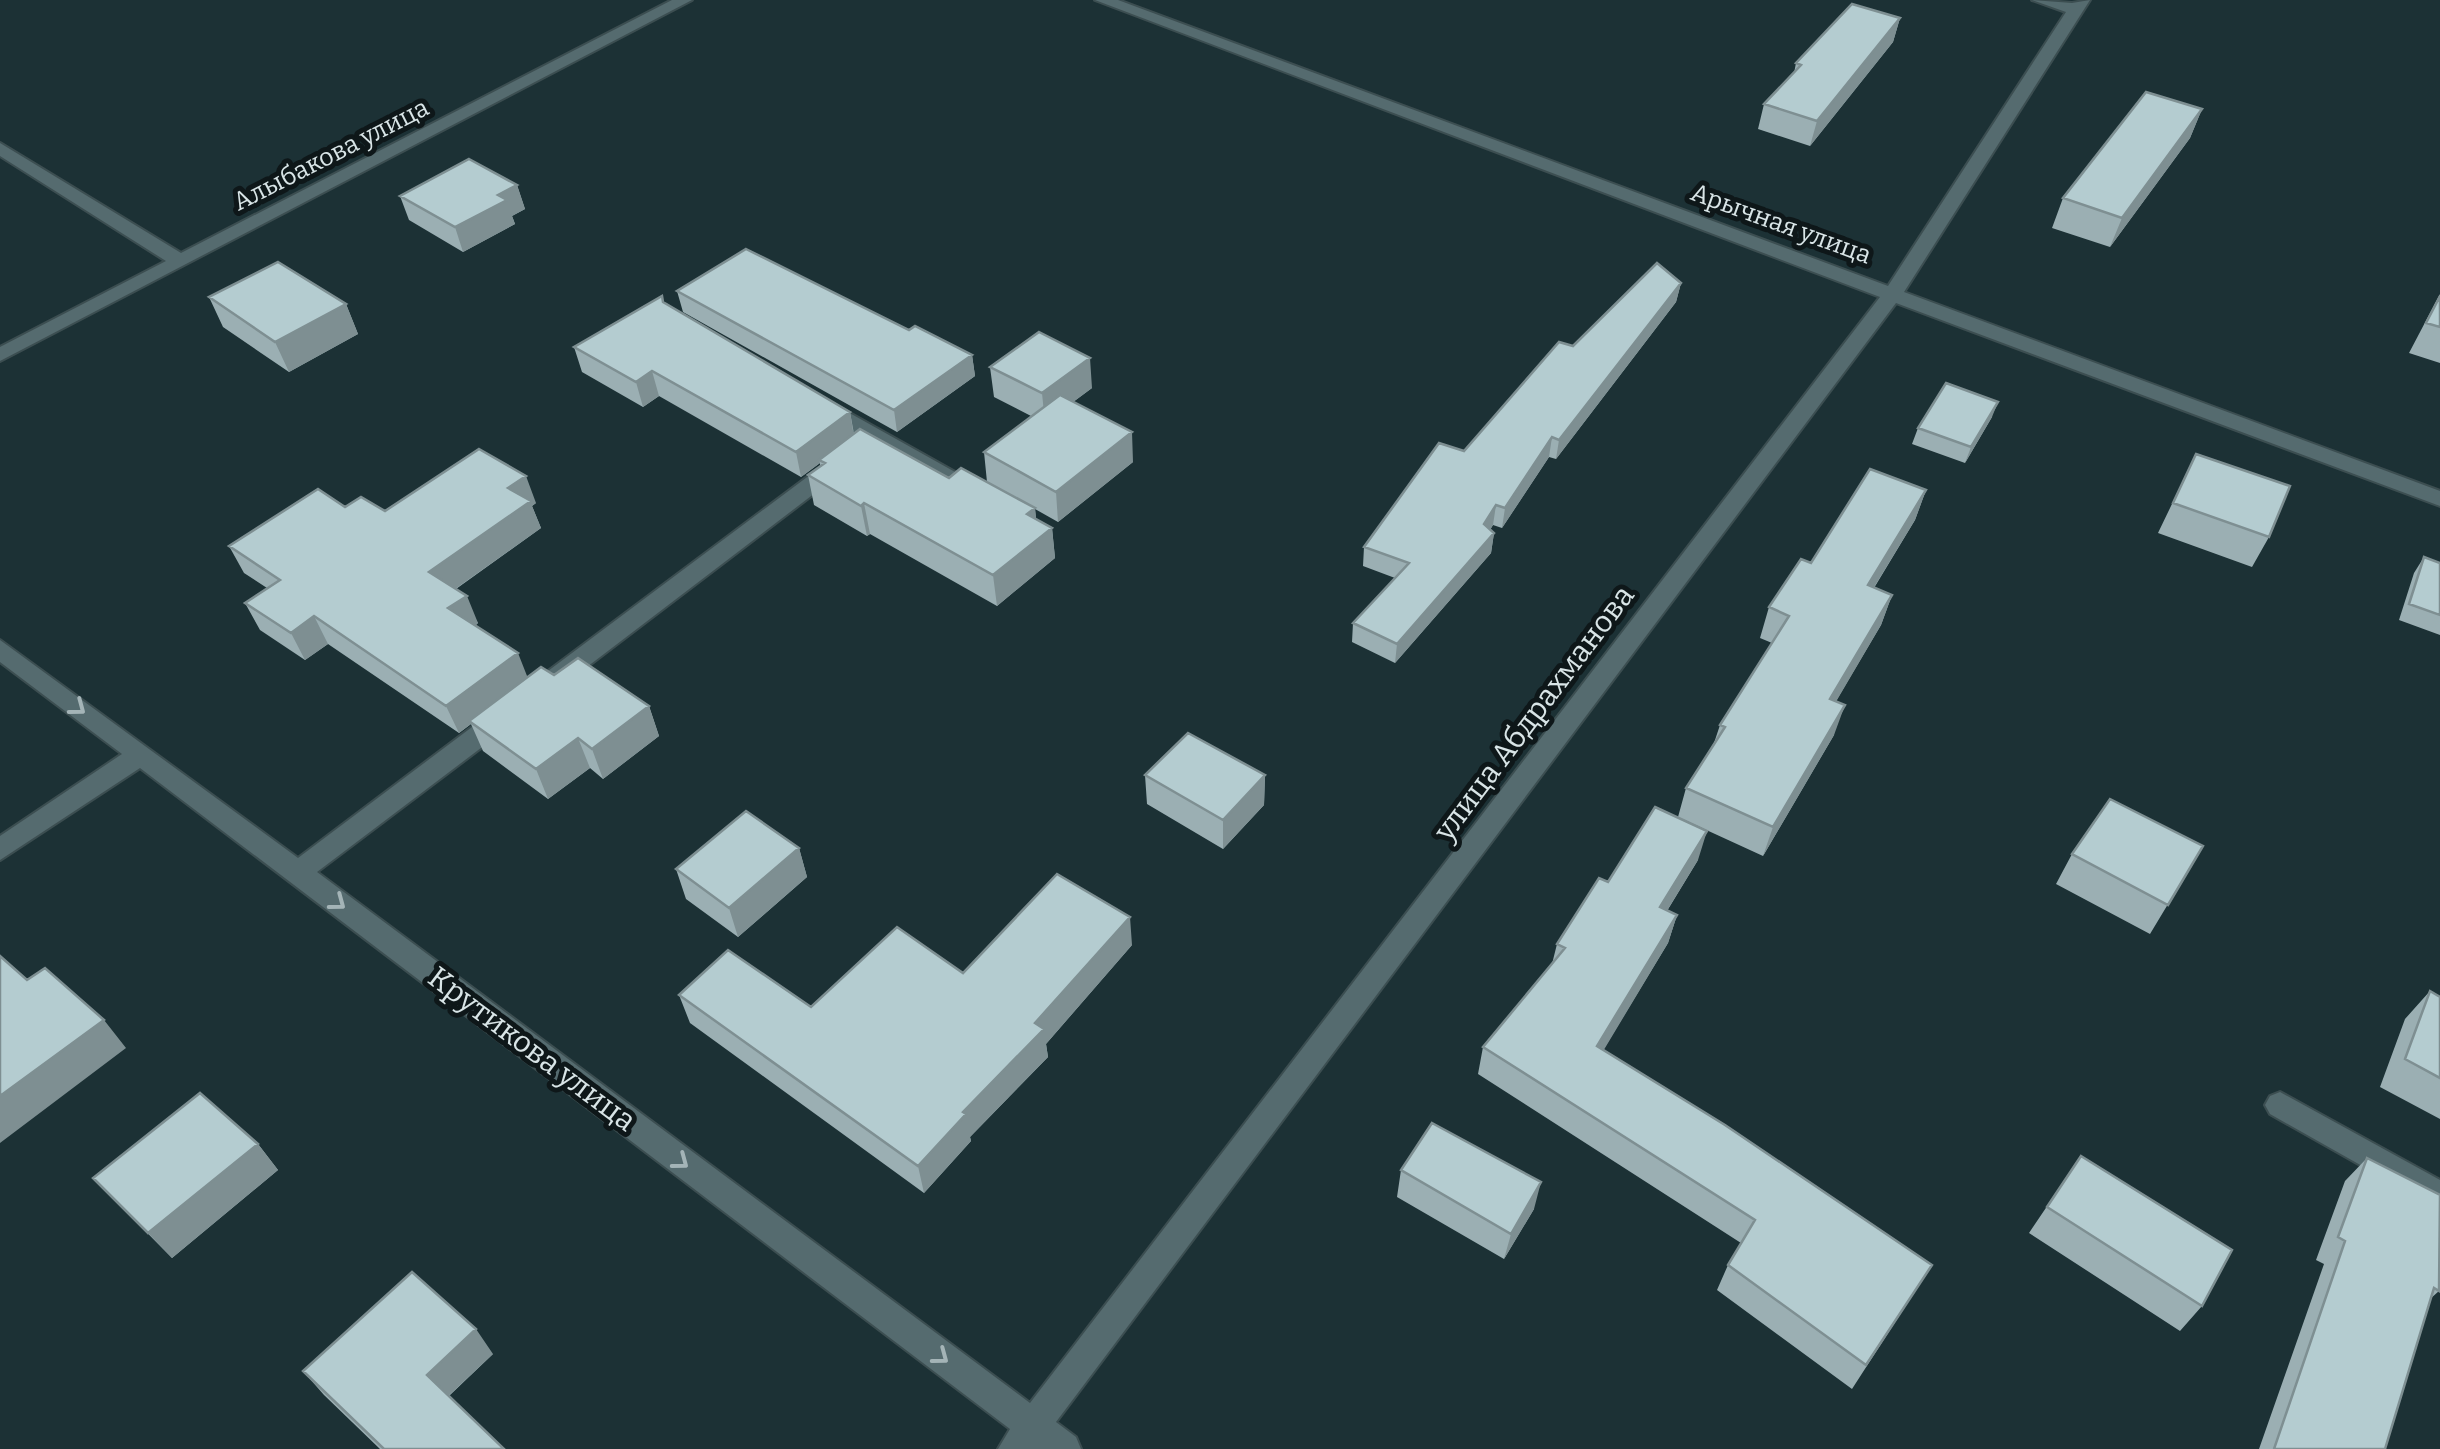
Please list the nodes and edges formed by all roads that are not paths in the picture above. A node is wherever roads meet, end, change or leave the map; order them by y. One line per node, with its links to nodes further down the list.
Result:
1 (684, 0): 6 (street, Алыбакова улица)
2 (1102, 0): 7 (street, Арычная улица)
3 (2040, 0): 4 (street)
4 (2078, 5): 7 (street, улица Абдрахманова)
5 (0, 148): 6 (street)
6 (180, 262): 8 (street, Алыбакова улица)
7 (1894, 292): 11 (street, Арычная улица); 19 (street, улица Абдрахманова)
8 (0, 354)
9 (794, 388): 10 (street)
10 (876, 436): 12 (street); 16 (street)
11 (2440, 499)
12 (1006, 506)
13 (0, 650): 14 (street, Крутикова улица, one-way to 14)
14 (140, 755): 15 (street); 16 (street, Крутикова улица)
15 (0, 850)
16 (297, 873): 19 (street, Крутикова улица, one-way to 19)
17 (2280, 1105): 18 (street)
18 (2440, 1196)
19 (1024, 1438): 20 (street, Крутикова улица)
20 (1064, 1449)

